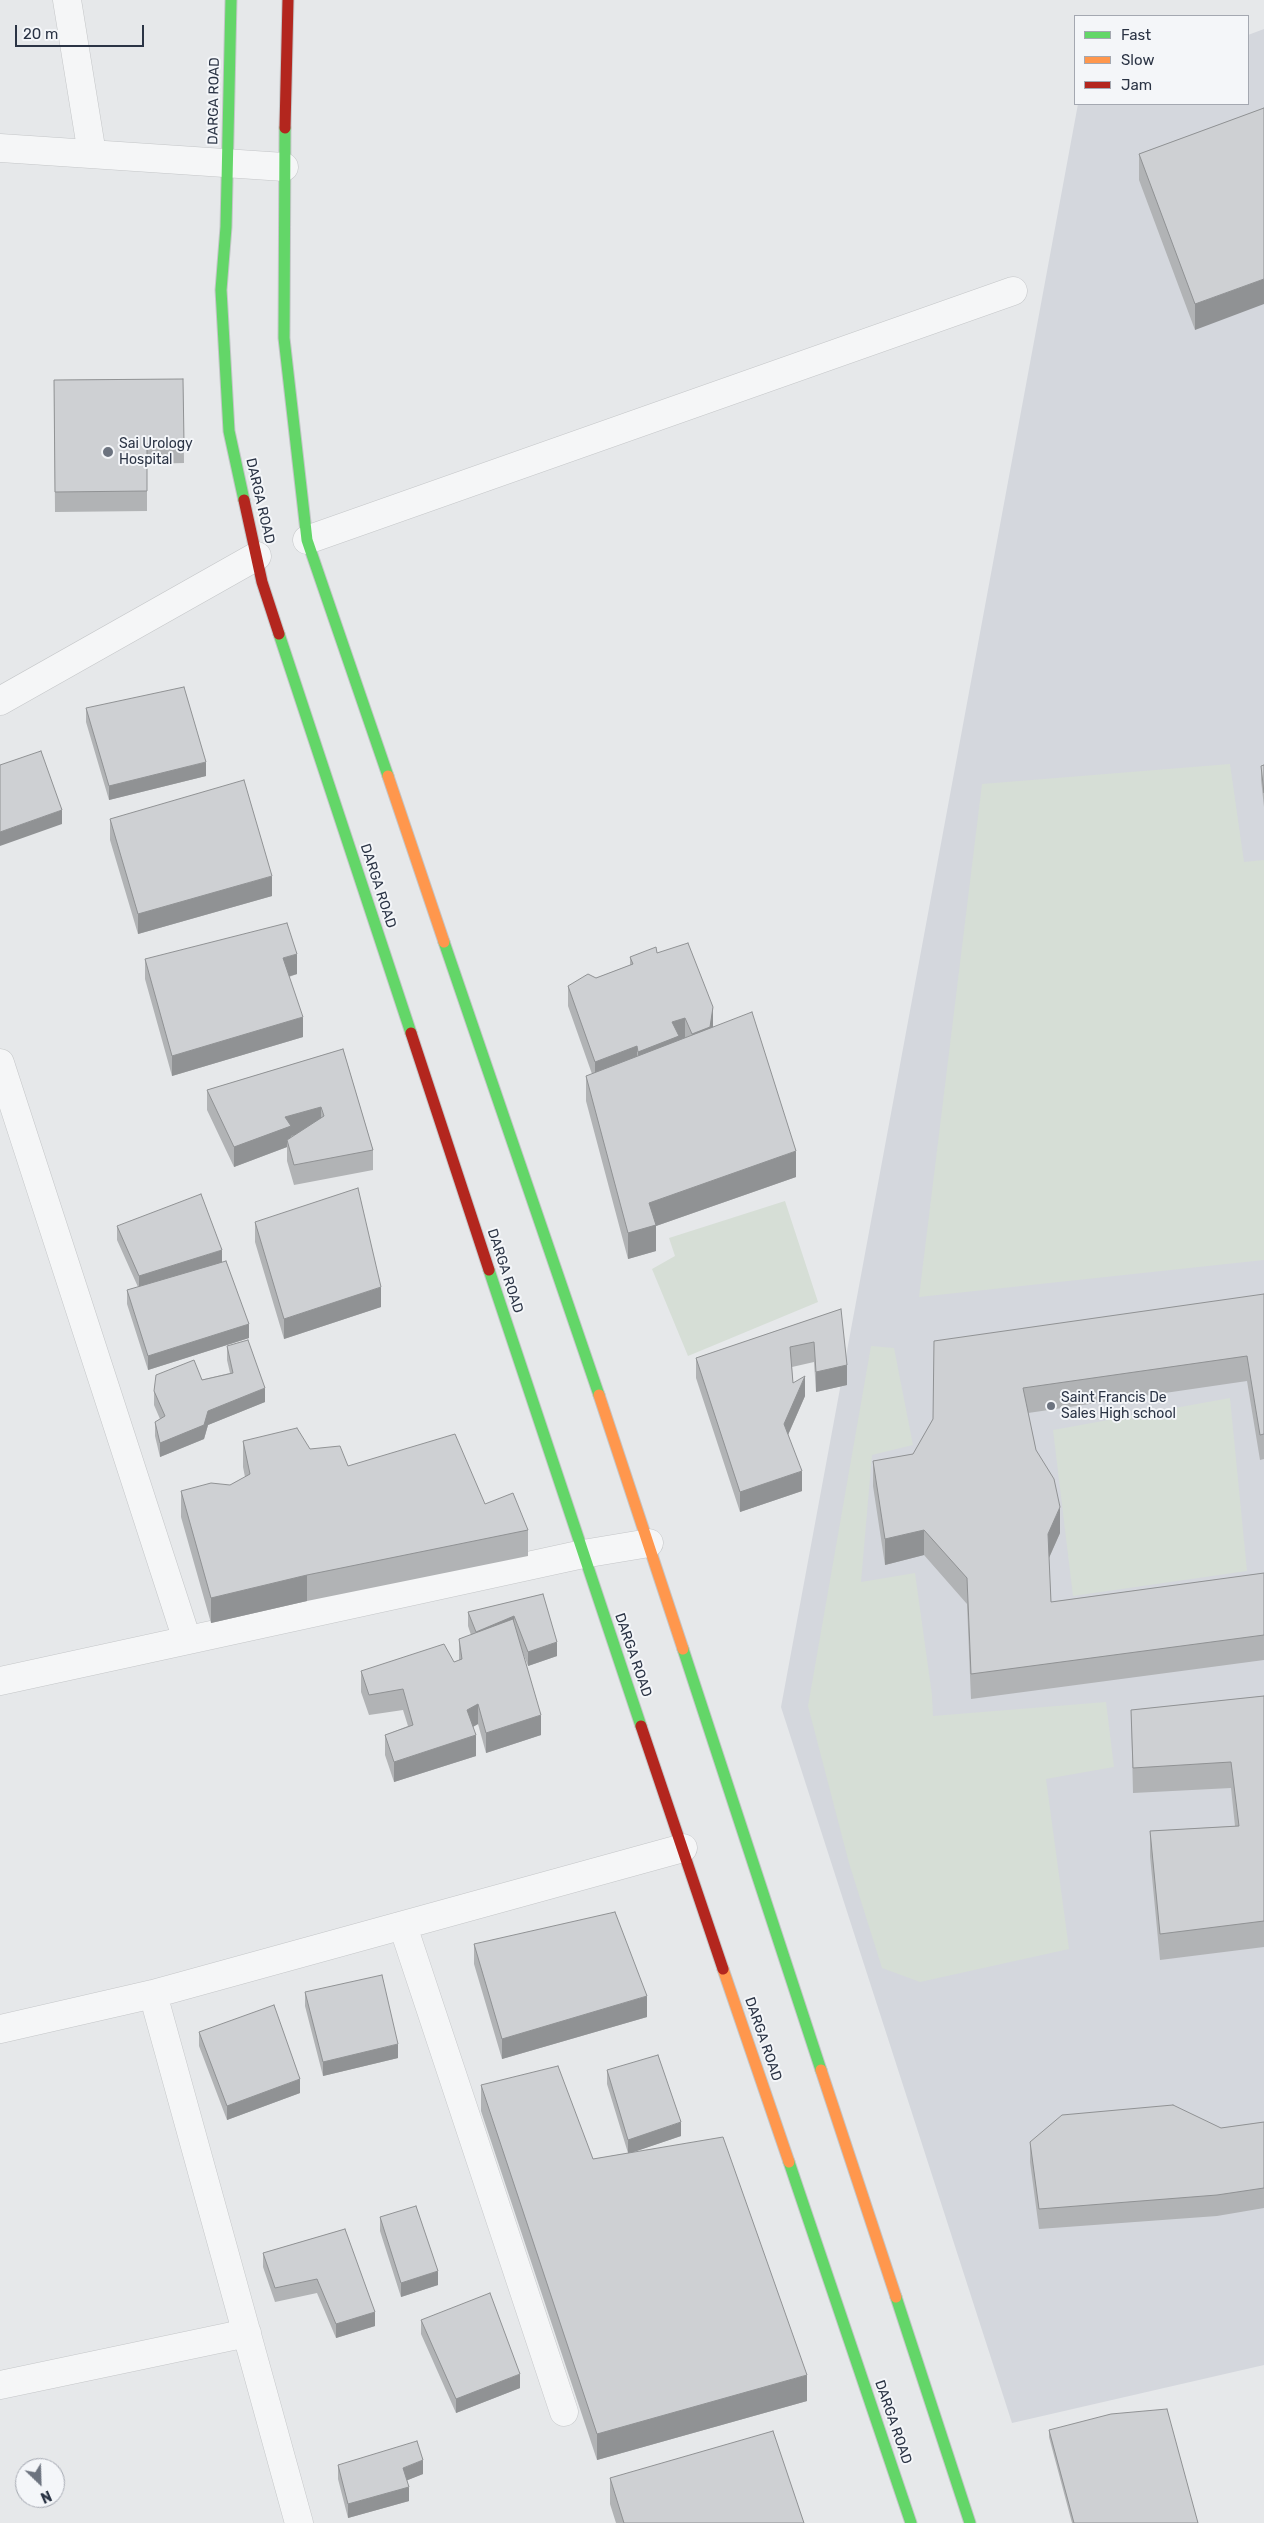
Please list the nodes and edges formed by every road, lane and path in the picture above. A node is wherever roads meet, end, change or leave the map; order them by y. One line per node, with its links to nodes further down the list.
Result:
1 (67, 0): 5 (street)
2 (231, 0): 6 (main road, DARGA ROAD)
3 (288, 0): 7 (main road)
4 (0, 148): 5 (street)
5 (92, 154): 6 (street)
6 (227, 163): 7 (street); 10 (main road, DARGA ROAD)
7 (284, 167): 9 (main road)
8 (1013, 291): 9 (street)
9 (307, 540): 13 (main road)
10 (257, 556): 11 (street); 14 (main road, DARGA ROAD)
11 (0, 701)
12 (0, 1063): 15 (street)
13 (649, 1543): 14 (street); 26 (main road)
14 (583, 1554): 15 (street); 17 (main road, DARGA ROAD)
15 (187, 1640): 16 (street)
16 (0, 1681)
17 (683, 1848): 18 (street); 25 (main road, DARGA ROAD)
18 (403, 1926): 19 (street); 23 (street)
19 (152, 1994): 20 (street); 21 (street)
20 (0, 2029)
21 (247, 2333): 22 (street); 24 (street)
22 (0, 2385)
23 (564, 2412)
24 (299, 2523)
25 (911, 2523)
26 (970, 2523)

